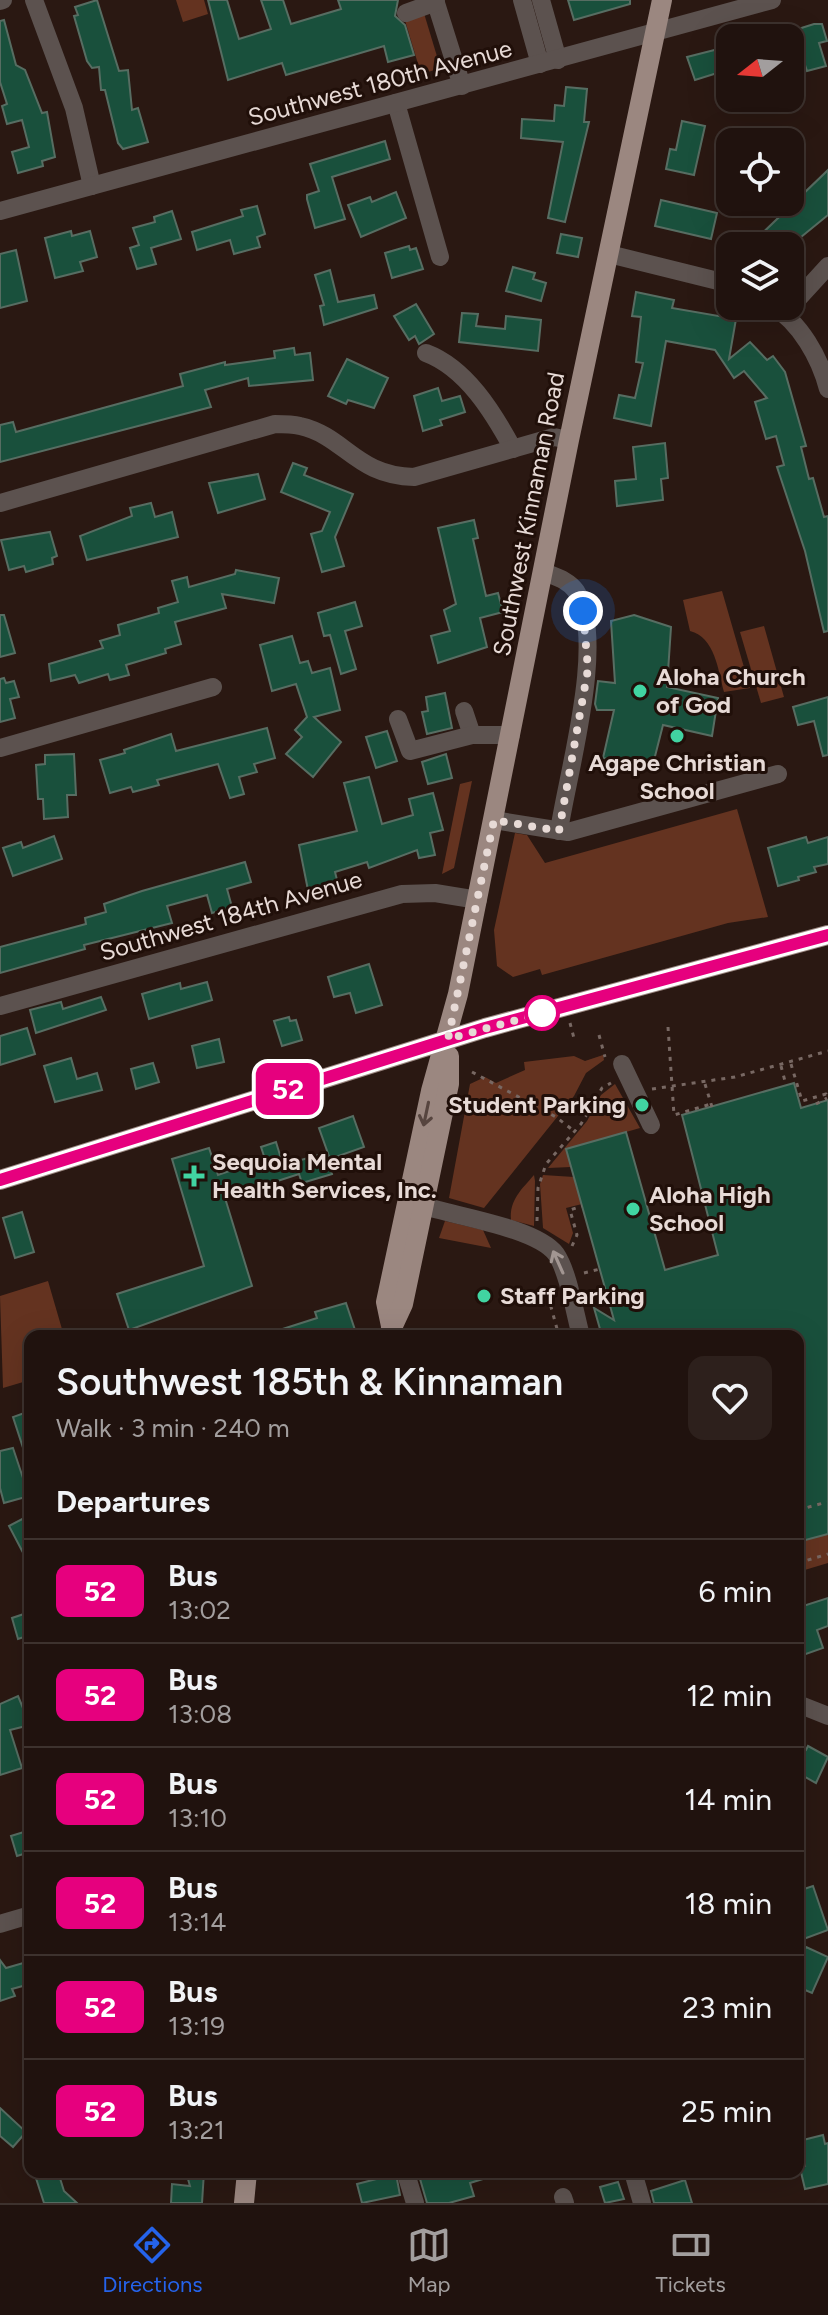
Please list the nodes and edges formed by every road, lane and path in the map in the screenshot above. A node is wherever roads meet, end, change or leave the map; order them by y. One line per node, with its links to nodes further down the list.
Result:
1 (34, 0): 12 (street)
2 (522, 0): 9 (street)
3 (541, 0): 9 (street)
4 (662, 0): 8 (main road, Southwest Kinnaman Road)
5 (772, 0): 8 (street, Southwest 180th Avenue)
6 (435, 1): 7 (street); 10 (street)
7 (406, 13)
8 (655, 33): 9 (street, Southwest 180th Avenue); 14 (main road, Southwest Kinnaman Road)
9 (549, 62): 10 (street, Southwest 180th Avenue)
10 (462, 86): 11 (street, Southwest 180th Avenue)
11 (396, 103): 12 (street, Southwest 180th Avenue); 15 (street)
12 (92, 186): 13 (street, Southwest 180th Avenue)
13 (0, 211)
14 (609, 254): 17 (street); 22 (main road, Southwest Kinnaman Road)
15 (440, 257)
16 (828, 266): 18 (street)
17 (716, 281)
18 (804, 287)
19 (786, 320): 21 (street)
20 (426, 353): 23 (street)
21 (828, 389)
22 (569, 440): 23 (street); 25 (main road, Southwest Kinnaman Road)
23 (513, 449): 24 (street)
24 (0, 503)
25 (544, 572): 30 (main road, Southwest Kinnaman Road); 34 (street)
26 (213, 687): 31 (street)
27 (464, 711): 29 (street)
28 (398, 719): 29 (street)
29 (472, 735): 30 (street)
30 (511, 735): 33 (main road, Southwest Kinnaman Road)
31 (0, 748)
32 (778, 774): 34 (street)
33 (494, 820): 34 (street); 35 (main road, Southwest Kinnaman Road)
34 (559, 831)
35 (478, 900): 37 (street, Southwest 184th Avenue); 40 (main road, Southwest Kinnaman Road)
36 (828, 935): 40 (main road)
37 (0, 1006)
38 (668, 1027): 48 (path)
39 (599, 1035): 44 (path)
40 (448, 1039): 52 (main road); 53 (main road, Southwest Kinnaman Road); 60 (main road, Southwest Kinnaman Road, one-way to 60)
41 (828, 1051): 42 (path)
42 (791, 1064): 43 (path); 49 (path)
43 (781, 1066): 46 (path); 47 (path)
44 (620, 1070): 50 (street); 51 (path)
45 (472, 1072): 51 (path)
46 (705, 1082): 48 (path); 48 (path)
47 (786, 1085)
48 (671, 1087)
49 (816, 1104)
50 (651, 1125)
51 (574, 1131): 55 (path)
52 (0, 1180)
53 (424, 1206): 61 (main road, Southwest Kinnaman Road); 63 (street, one-way to 53)
54 (582, 1206): 56 (path)
55 (536, 1230)
56 (570, 1249)
57 (600, 1269): 58 (path)
58 (580, 1275)
59 (548, 1296): 62 (path)
60 (390, 1330)
61 (390, 1330)
62 (557, 1330)
63 (579, 1330)
64 (827, 1502): 65 (path)
65 (804, 1508)
66 (828, 1554): 67 (path)
67 (804, 1561)
68 (804, 1705): 69 (street)
69 (826, 1710)
70 (24, 1917): 71 (street)
71 (0, 1924)
72 (246, 2178): 75 (main road)
73 (407, 2178): 76 (street)
74 (635, 2178): 77 (street)
75 (244, 2203)
76 (415, 2203)
77 (642, 2203)

